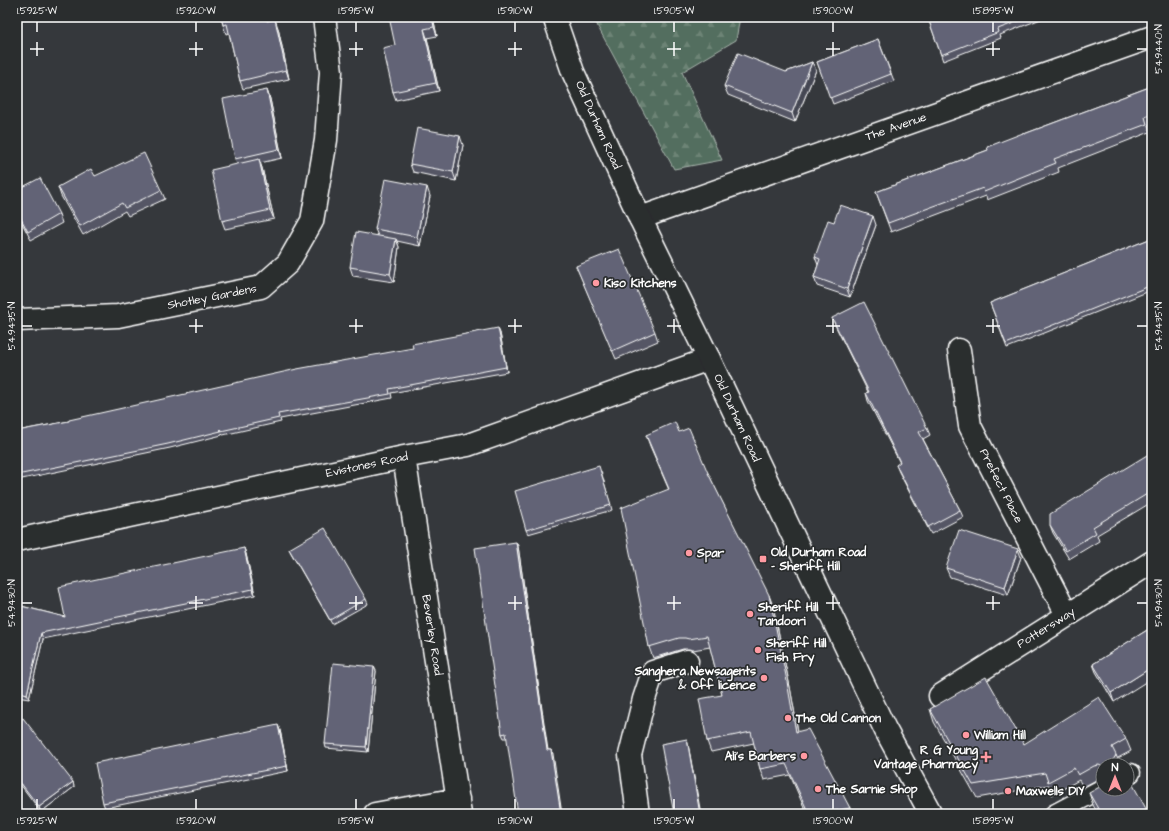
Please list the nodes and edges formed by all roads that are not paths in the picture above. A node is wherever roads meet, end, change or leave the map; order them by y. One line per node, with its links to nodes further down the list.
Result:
1 (324, 17): 5 (street, Shotley Gardens)
2 (554, 17): 4 (street, Old Durham Road)
3 (1152, 37): 4 (street, The Avenue)
4 (640, 218): 7 (street, Old Durham Road)
5 (17, 320)
6 (959, 350): 11 (street, Prefect Place)
7 (709, 359): 8 (street, Evistones Road); 18 (street, Old Durham Road)
8 (404, 457): 9 (street, Evistones Road); 15 (street, Beverley Road)
9 (17, 540)
10 (1152, 562): 11 (street, Pottersway)
11 (1067, 615): 13 (street, Pottersway)
12 (687, 661): 17 (street)
13 (940, 696)
14 (1095, 792): 19 (lane)
15 (459, 806): 16 (street)
16 (375, 814)
17 (638, 814)
18 (931, 814)
19 (1054, 814)

